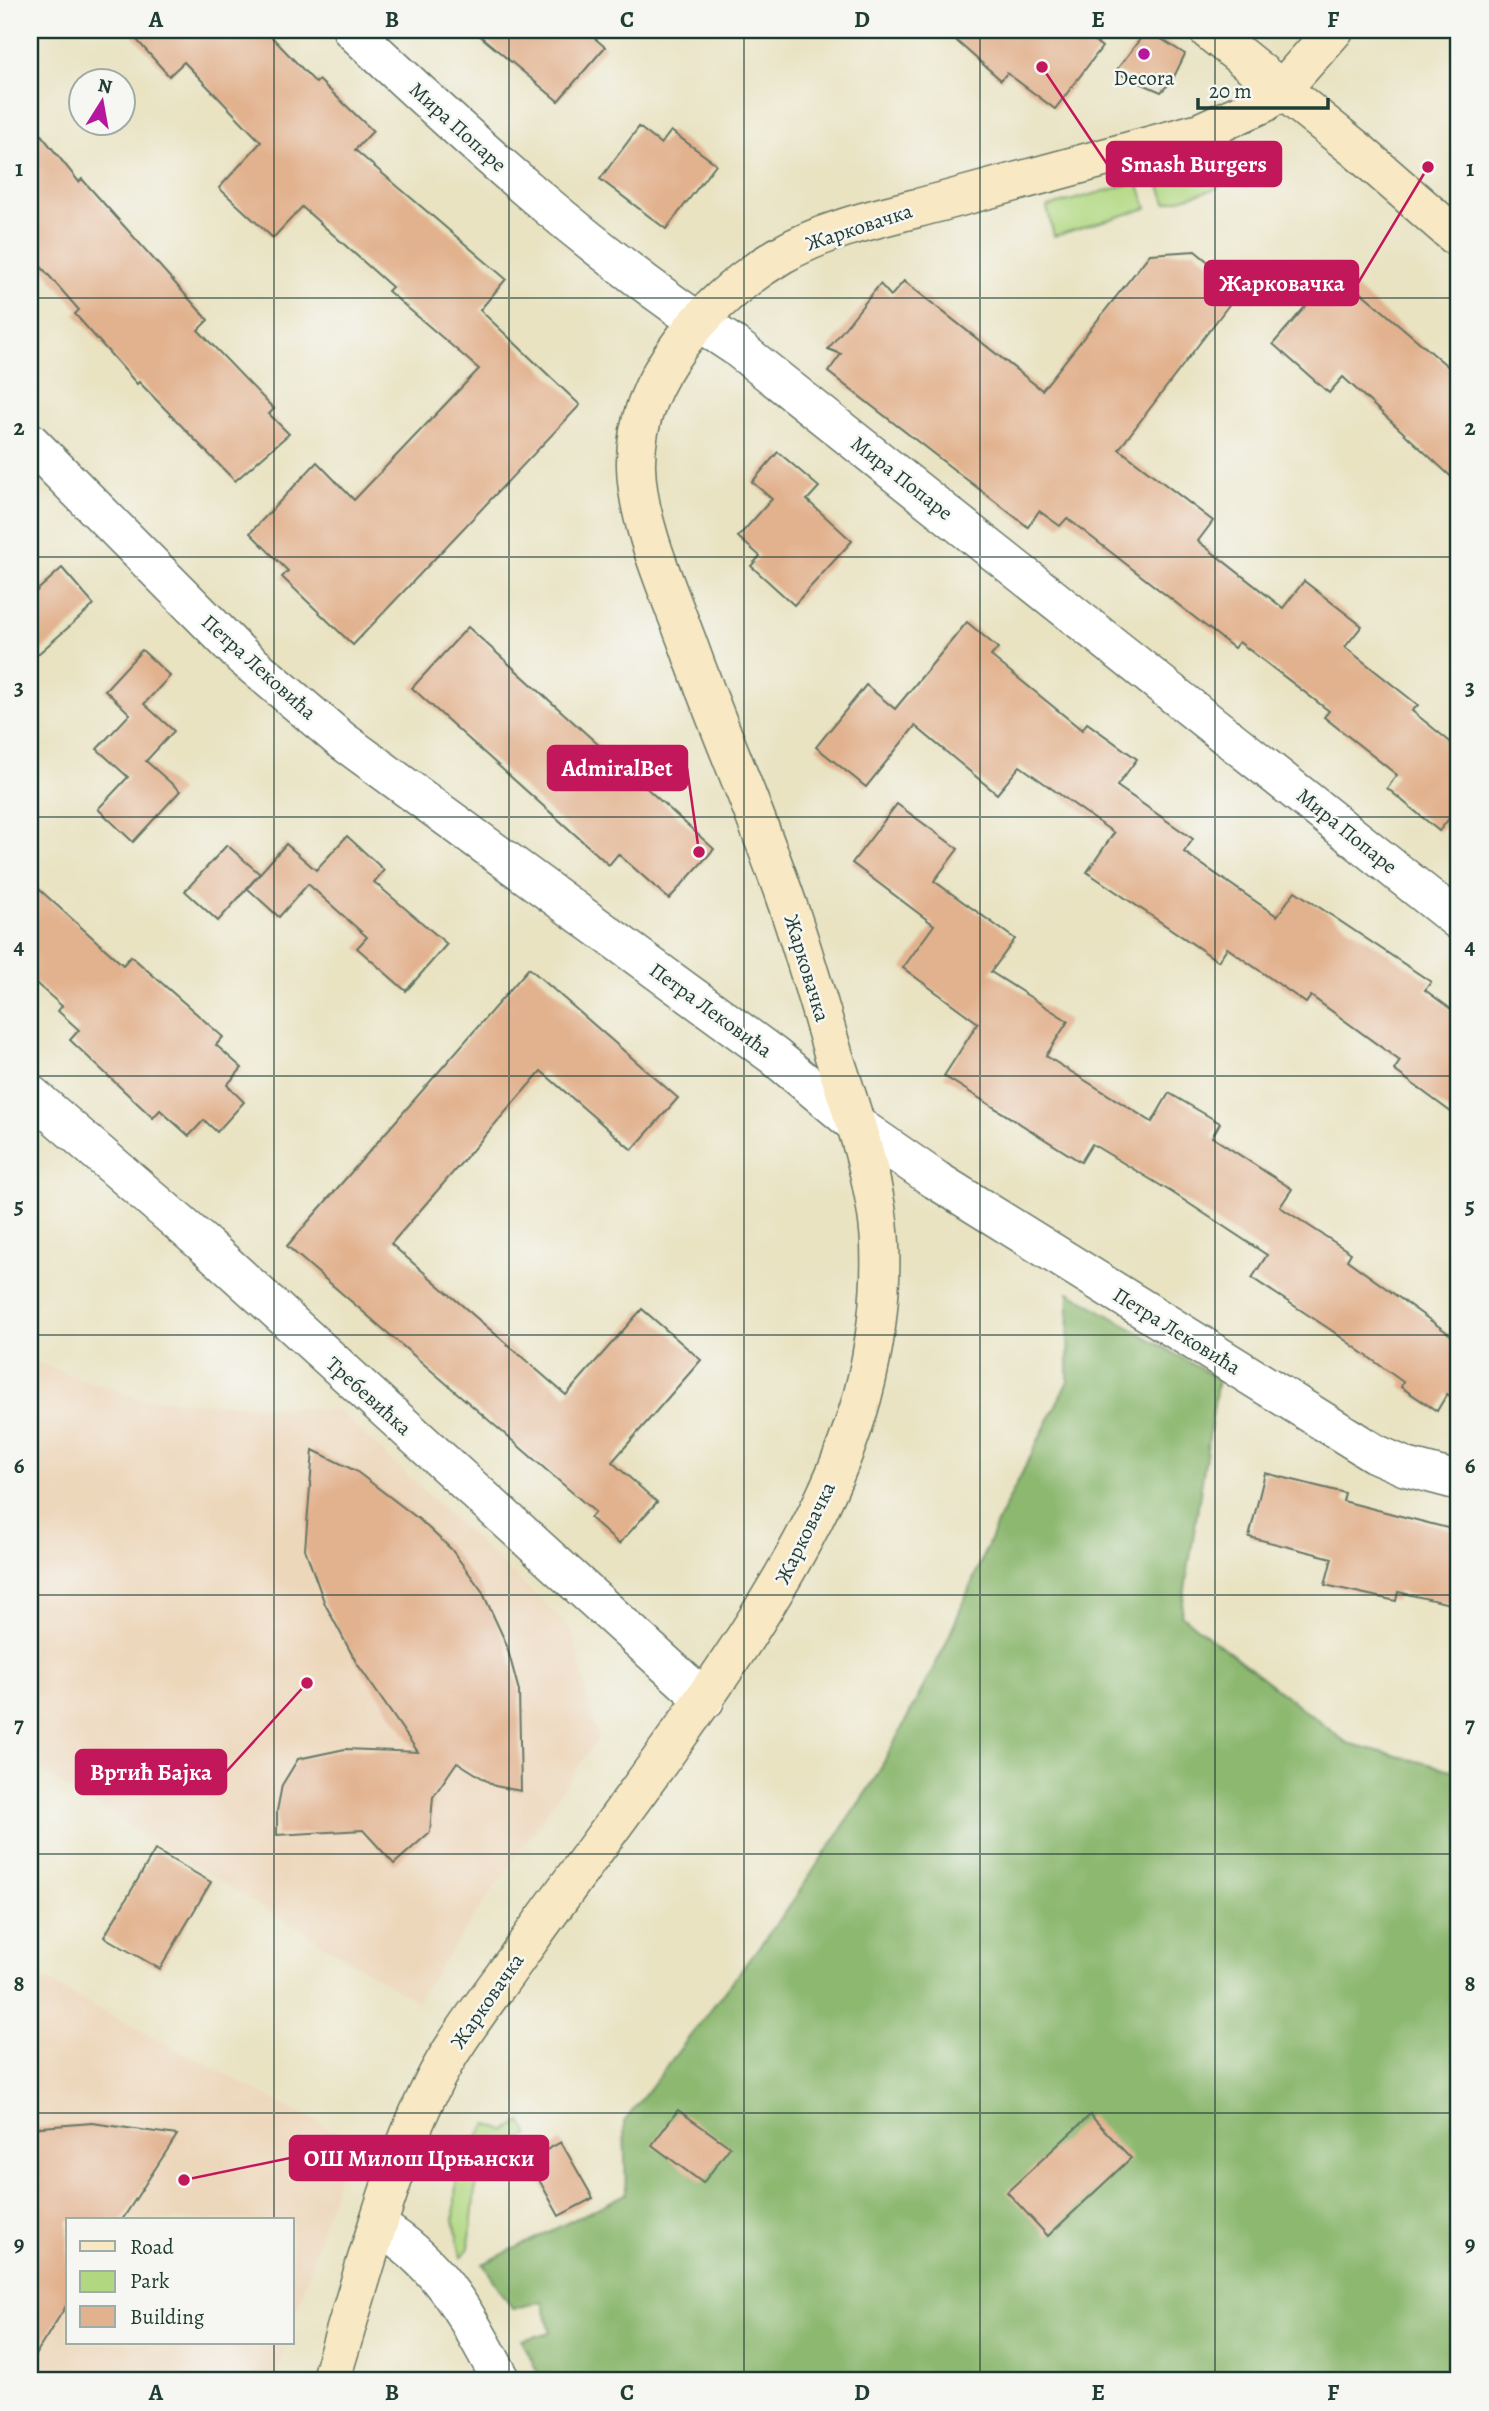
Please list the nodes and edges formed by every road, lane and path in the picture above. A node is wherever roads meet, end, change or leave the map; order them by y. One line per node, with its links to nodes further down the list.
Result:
1 (352, 30): 6 (street, Мира Попаре)
2 (1208, 30): 4 (street)
3 (1334, 30): 4 (street, Жарковачка)
4 (1282, 89): 5 (street); 6 (street, Жарковачка)
5 (1459, 239)
6 (700, 323): 8 (street, Мира Попаре); 10 (street, Жарковачка)
7 (30, 442): 10 (street, Петра Лековића)
8 (1459, 920)
9 (30, 1094): 12 (street, Требевићка)
10 (855, 1124): 11 (street, Петра Лековића); 12 (street, Жарковачка)
11 (1459, 1481)
12 (705, 1700): 13 (street, Жарковачка)
13 (379, 2227): 14 (street, Жарковачка); 15 (street)
14 (330, 2381)
15 (502, 2381)

